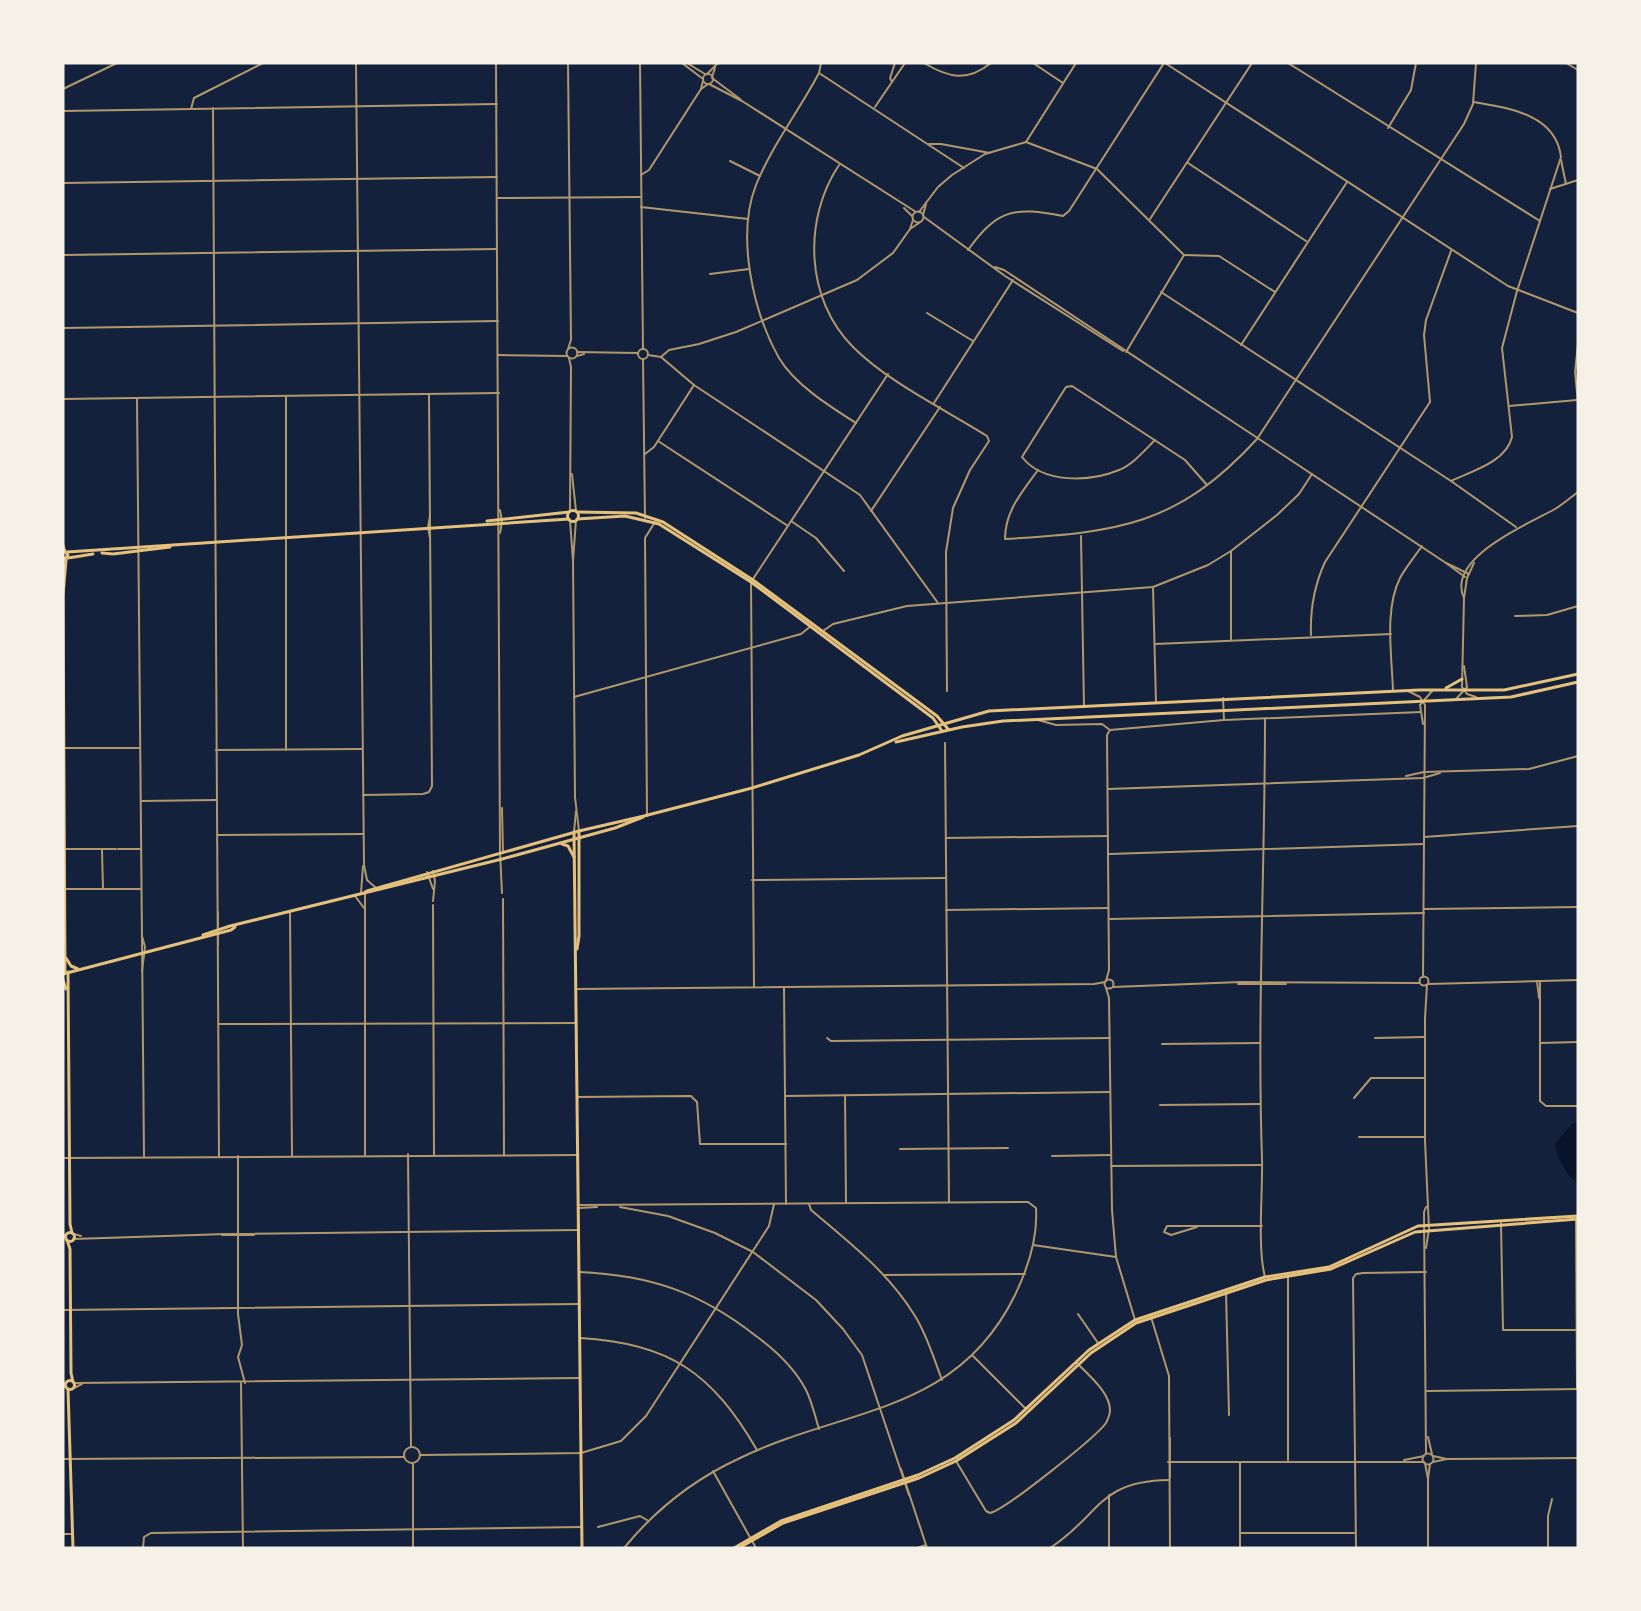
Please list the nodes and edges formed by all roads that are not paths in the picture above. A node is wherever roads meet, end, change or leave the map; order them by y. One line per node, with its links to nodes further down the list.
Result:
1 (117, 63): 32 (street)
2 (263, 63): 41 (street)
3 (356, 63): 38 (street)
4 (496, 63): 37 (street)
5 (568, 63): 65 (street)
6 (640, 63): 55 (street)
7 (682, 63): 28 (street)
8 (687, 63): 26 (street)
9 (718, 63): 23 (street)
10 (821, 63): 25 (street)
11 (895, 63): 29 (street)
12 (905, 63): 29 (street)
13 (924, 63): 14 (street)
14 (991, 63)
15 (1033, 63): 30 (street)
16 (1076, 63): 30 (street)
17 (1165, 63): 36 (street); 54 (street)
18 (1252, 63): 36 (street)
19 (1288, 63): 43 (street)
20 (1416, 63): 43 (street)
21 (1476, 63): 35 (street)
22 (1566, 63): 24 (street)
23 (715, 68): 26 (street); 27 (street)
24 (1578, 70)
25 (819, 73): 39 (street); 44 (street)
26 (707, 74): 27 (street); 28 (street)
27 (712, 78): 31 (street); 34 (street)
28 (703, 80): 31 (street); 33 (street)
29 (892, 82): 39 (street)
30 (1063, 83): 45 (street)
31 (708, 84): 33 (street); 34 (street)
32 (63, 89)
33 (701, 89): 55 (street)
34 (742, 101): 44 (street)
35 (1473, 102): 48 (street); 49 (street)
36 (1227, 103): 51 (street); 61 (street)
37 (496, 105): 38 (street); 57 (street)
38 (357, 107): 40 (street); 58 (street)
39 (875, 107): 46 (street)
40 (213, 108): 41 (street); 60 (street)
41 (191, 109): 42 (street)
42 (63, 111)
43 (1388, 128): 48 (street)
44 (784, 129): 52 (street); 56 (street)
45 (1026, 142): 47 (street); 54 (street)
46 (929, 144): 47 (street); 53 (street)
47 (990, 153): 53 (street)
48 (1441, 157): 76 (street); 77 (street)
49 (1560, 157): 63 (street); 64 (street)
50 (730, 160): 56 (street)
51 (1187, 162): 75 (street); 81 (street)
52 (839, 165): 69 (street); 95 (street)
53 (963, 168): 68 (street)
54 (1097, 169): 75 (street); 83 (street)
55 (641, 175): 66 (street)
56 (760, 176): 74 (street)
57 (497, 177): 58 (street); 67 (street)
58 (357, 179): 60 (street); 85 (street)
59 (1578, 180): 63 (street)
60 (213, 181): 62 (street); 86 (street)
61 (1347, 182): 76 (street); 81 (street)
62 (63, 183)
63 (1566, 184): 64 (street)
64 (1550, 189): 77 (street)
65 (569, 197): 66 (street); 67 (street); 103 (street)
66 (641, 197): 70 (street)
67 (497, 198): 82 (street)
68 (926, 204): 71 (street); 72 (street)
69 (902, 206): 71 (street); 73 (street)
70 (641, 207): 74 (street); 107 (street)
71 (918, 212): 72 (street); 73 (street)
72 (923, 216): 78 (street); 79 (street)
73 (913, 218): 78 (street); 80 (street)
74 (748, 219): 89 (street)
75 (1149, 219): 88 (street)
76 (1402, 219): 84 (street); 122 (street)
77 (1540, 221): 93 (street)
78 (920, 222): 79 (street); 80 (street)
79 (933, 226): 83 (street)
80 (910, 230): 95 (street)
81 (1306, 241): 94 (street)
82 (498, 249): 85 (street); 99 (street)
83 (968, 249): 91 (street)
84 (1451, 250): 93 (street); 139 (street)
85 (358, 251): 86 (street); 100 (street)
86 (213, 253): 87 (street); 101 (street)
87 (63, 255)
88 (1184, 255): 92 (street); 94 (street)
89 (749, 269): 90 (street); 98 (street)
90 (710, 274)
91 (1014, 279): 104 (street); 110 (street)
92 (1160, 291): 106 (street); 110 (street)
93 (1517, 291): 97 (street); 134 (street)
94 (1275, 292): 106 (street)
95 (822, 295): 98 (street); 121 (street)
96 (927, 312): 104 (street)
97 (1578, 313)
98 (763, 320): 118 (street); 135 (street)
99 (498, 321): 100 (street); 114 (street)
100 (358, 323): 101 (street); 126 (street)
101 (214, 325): 102 (street); 128 (street)
102 (63, 327)
103 (571, 340): 108 (street); 109 (street)
104 (973, 341): 132 (street)
105 (1578, 344): 131 (street)
106 (1240, 345): 122 (street)
107 (643, 349): 112 (street); 115 (street)
108 (568, 350): 109 (street); 113 (street); 116 (street)
109 (576, 350): 111 (street); 117 (street)
110 (1126, 352): 136 (street)
111 (586, 353): 112 (street); 117 (street)
112 (638, 353): 119 (street)
113 (559, 354): 114 (street); 116 (street)
114 (498, 355): 124 (street)
115 (648, 355): 118 (street); 119 (street)
116 (568, 357): 117 (street); 120 (street)
117 (576, 357): 120 (street)
118 (661, 357): 123 (street)
119 (643, 359): 140 (street)
120 (571, 367): 142 (street)
121 (888, 374): 132 (street); 135 (street)
122 (1295, 381): 136 (street); 139 (street)
123 (694, 386): 138 (street); 143 (street)
124 (499, 393): 125 (street); 155 (street)
125 (429, 394): 126 (street); 159 (street)
126 (359, 395): 127 (street); 161 (street)
127 (286, 396): 128 (street); 163 (street)
128 (214, 397): 129 (street); 165 (street)
129 (137, 398): 130 (street); 167 (street)
130 (63, 399)
131 (1578, 401): 134 (street)
132 (934, 403): 133 (street)
133 (939, 406): 149 (street); 178 (street)
134 (1508, 406): 145 (street)
135 (856, 423): 143 (street)
136 (1257, 439): 144 (street); 146 (street)
137 (1155, 440): 141 (street); 141 (street); 146 (street)
138 (658, 441): 140 (street); 158 (street)
139 (1400, 449): 145 (street); 148 (street)
140 (645, 454): 152 (street)
141 (1038, 470): 162 (street)
142 (572, 471): 150 (street); 151 (street)
143 (825, 472): 149 (street); 156 (street)
144 (1312, 474): 148 (street); 169 (street)
145 (1451, 481): 160 (street)
146 (1208, 485): 162 (street)
147 (1578, 492): 160 (street)
148 (1362, 507): 166 (street); 185 (street)
149 (872, 511): 179 (street)
150 (569, 512): 151 (main road); 153 (main road); 155 (main road)
151 (576, 512): 152 (main road); 154 (main road)
152 (645, 516): 154 (main road); 157 (main road); 174 (main road)
153 (569, 519): 154 (main road); 155 (main road); 171 (street)
154 (576, 520): 171 (street)
155 (500, 521): 159 (main road); 254 (street)
156 (791, 521): 158 (street); 172 (street)
157 (655, 522): 174 (main road); 191 (street)
158 (788, 526): 174 (street)
159 (430, 527): 161 (main road); 235 (street)
160 (1516, 527): 173 (street)
161 (360, 532): 163 (main road); 224 (street)
162 (1081, 535): 176 (street)
163 (287, 538): 165 (main road); 226 (street)
164 (63, 543): 168 (street)
165 (214, 543): 167 (main road); 225 (street)
166 (1422, 546): 173 (street); 184 (street)
167 (139, 549): 168 (main road); 170 (main road); 223 (street)
168 (65, 550): 170 (main road)
169 (1231, 551): 175 (street); 186 (street)
170 (66, 560): 177 (main road)
171 (573, 561): 200 (street)
172 (844, 571)
173 (1467, 576): 189 (street)
174 (752, 581): 182 (main road); 188 (street)
175 (1153, 587): 176 (street); 187 (street)
176 (1082, 592): 178 (street); 206 (street)
177 (63, 595): 222 (main road)
178 (947, 602): 179 (street); 198 (street)
179 (938, 603): 183 (street)
180 (1578, 606): 181 (street)
181 (1515, 616)
182 (812, 626): 183 (main road); 188 (street)
183 (821, 632): 213 (main road); 216 (main road)
184 (1391, 634): 185 (street); 199 (street)
185 (1311, 635): 186 (street)
186 (1231, 640): 187 (street)
187 (1155, 644): 205 (street)
188 (750, 648): 191 (street); 233 (street)
189 (1464, 666): 192 (street); 196 (street)
190 (1578, 674): 196 (main road)
191 (646, 678): 200 (street); 238 (street)
192 (1462, 680): 195 (main road); 196 (street)
193 (1578, 682): 202 (main road)
194 (1434, 689): 195 (main road); 197 (main road); 204 (street)
195 (1444, 689): 196 (main road)
196 (1465, 689): 202 (street); 203 (street)
197 (1405, 690): 199 (main road); 204 (street)
198 (947, 691)
199 (1393, 691): 201 (main road)
200 (574, 697): 240 (street)
201 (1223, 698): 205 (main road); 207 (street)
202 (1482, 699): 203 (main road)
203 (1453, 700): 204 (main road)
204 (1423, 702): 207 (main road); 208 (street); 215 (street)
205 (1156, 703): 206 (main road)
206 (1084, 707): 209 (main road)
207 (1224, 711): 211 (main road); 212 (street)
208 (1421, 712): 210 (street); 215 (street)
209 (979, 713): 213 (main road); 214 (main road)
210 (1264, 719): 212 (street); 232 (street)
211 (1037, 720): 214 (main road); 218 (street)
212 (1224, 720): 218 (street)
213 (944, 723): 216 (main road); 217 (main road)
214 (981, 723): 217 (main road)
215 (1423, 724): 228 (street)
216 (939, 725): 219 (main road); 220 (main road)
217 (948, 729): 219 (main road)
218 (1110, 730): 234 (street)
219 (942, 731): 220 (main road)
220 (894, 742): 233 (main road)
221 (945, 743): 246 (street)
222 (64, 748): 223 (street); 250 (main road)
223 (140, 748): 237 (street)
224 (362, 749): 226 (street); 235 (street)
225 (216, 750): 226 (street); 236 (street)
226 (286, 750)
227 (1578, 756): 229 (street)
228 (1424, 772): 229 (street); 230 (street); 231 (street)
229 (1440, 773): 231 (street)
230 (1403, 777): 231 (street); 232 (street)
231 (1423, 778): 244 (street)
232 (1265, 782): 234 (street); 253 (street)
233 (752, 788): 238 (main road); 262 (street)
234 (1107, 789): 243 (street)
235 (363, 795): 241 (street)
236 (217, 800): 237 (street); 242 (street)
237 (141, 801): 252 (street)
238 (646, 816): 240 (main road); 245 (main road)
239 (1578, 826): 244 (street)
240 (576, 831): 245 (main road); 247 (main road); 254 (main road)
241 (363, 834): 242 (street); 258 (street)
242 (217, 835): 282 (street)
243 (1108, 836): 246 (street); 255 (street)
244 (1424, 837): 249 (street)
245 (579, 838): 247 (main road); 283 (main road)
246 (945, 838): 261 (street)
247 (574, 839): 248 (main road); 256 (main road)
248 (560, 843): 256 (main road); 257 (main road)
249 (1424, 844): 253 (street); 278 (street)
250 (65, 849): 251 (street); 264 (main road)
251 (102, 849): 252 (street); 265 (street)
252 (141, 849): 266 (street)
253 (1265, 849): 255 (street); 280 (street)
254 (502, 852): 257 (street); 259 (main road)
255 (1108, 854): 276 (street)
256 (574, 857): 283 (main road)
257 (502, 859): 259 (main road); 269 (street)
258 (364, 865): 263 (street); 268 (street)
259 (434, 873): 260 (main road); 267 (street)
260 (428, 875): 263 (main road); 267 (street); 268 (main road)
261 (946, 878): 262 (street); 277 (street)
262 (752, 880): 306 (street)
263 (375, 887): 268 (main road)
264 (66, 889): 265 (street); 285 (main road)
265 (103, 889): 266 (street)
266 (142, 889): 284 (street)
267 (433, 889): 272 (street)
268 (365, 892): 270 (main road); 275 (street)
269 (502, 893)
270 (354, 895): 275 (street); 279 (main road)
271 (503, 899): 314 (street)
272 (433, 901)
273 (433, 905): 313 (street)
274 (1578, 907): 278 (street)
275 (364, 908): 312 (street)
276 (1108, 908): 277 (street); 281 (street)
277 (946, 910): 302 (street)
278 (1424, 911): 280 (street); 289 (street)
279 (290, 912): 282 (main road); 311 (street)
280 (1261, 916): 281 (street); 297 (street)
281 (1109, 919): 287 (street)
282 (218, 931): 284 (main road); 316 (street)
283 (576, 950): 307 (main road)
284 (143, 952): 286 (main road); 349 (street)
285 (66, 958): 286 (main road); 288 (main road)
286 (78, 969): 288 (main road)
287 (1109, 970): 292 (street); 296 (street)
288 (65, 973): 308 (main road)
289 (1424, 978): 293 (street); 294 (street); 300 (street); 301 (street)
290 (63, 980): 308 (main road)
291 (1578, 980): 295 (street)
292 (1113, 981): 296 (street); 299 (street); 305 (street)
293 (1409, 981): 297 (street); 301 (street)
294 (1438, 981): 295 (street); 300 (street)
295 (1538, 981): 324 (street)
296 (1106, 982): 298 (street); 304 (street)
297 (1261, 983): 299 (street); 323 (street)
298 (1094, 984): 302 (street); 304 (street)
299 (1125, 984): 305 (street)
300 (1428, 984): 301 (street); 309 (street)
301 (1421, 985): 309 (street)
302 (947, 986): 303 (street); 321 (street)
303 (784, 987): 306 (street); 330 (street)
304 (1106, 987): 305 (street); 310 (street)
305 (1113, 987): 310 (street)
306 (754, 988): 307 (street)
307 (576, 989): 315 (main road)
308 (67, 991): 354 (main road)
309 (1425, 996): 317 (street)
310 (1109, 998): 319 (street)
311 (291, 1023): 312 (street); 316 (street); 343 (street)
312 (364, 1023): 313 (street); 344 (street)
313 (433, 1023): 314 (street); 345 (street)
314 (504, 1023): 315 (street); 346 (street)
315 (576, 1023): 331 (main road)
316 (219, 1024): 350 (street)
317 (1425, 1037): 320 (street); 326 (street)
318 (827, 1038): 321 (street)
319 (1110, 1038): 321 (street); 327 (street)
320 (1375, 1038)
321 (947, 1040): 328 (street)
322 (1578, 1042): 324 (street)
323 (1260, 1043): 325 (street); 333 (street)
324 (1540, 1043): 335 (street)
325 (1162, 1044)
326 (1425, 1078): 332 (street); 337 (street)
327 (1110, 1092): 328 (street); 348 (street)
328 (948, 1094): 329 (street); 339 (street)
329 (845, 1095): 330 (street); 358 (street)
330 (785, 1096): 338 (street)
331 (577, 1097): 338 (street); 347 (main road)
332 (1354, 1098)
333 (1260, 1104): 334 (street); 355 (street)
334 (1160, 1105)
335 (1578, 1106)
336 (1359, 1137): 337 (street)
337 (1425, 1137): 364 (street)
338 (786, 1144): 360 (street)
339 (948, 1148): 340 (street); 341 (street); 357 (street)
340 (1008, 1148)
341 (900, 1149)
342 (408, 1154): 344 (street); 345 (street); 374 (street)
343 (292, 1155): 344 (street); 351 (street)
344 (365, 1155)
345 (435, 1155): 346 (street)
346 (504, 1155): 347 (street)
347 (578, 1155): 362 (main road)
348 (1111, 1155): 352 (street); 356 (street)
349 (144, 1156): 350 (street); 354 (street)
350 (219, 1156): 351 (street)
351 (238, 1156): 375 (street)
352 (1052, 1156)
353 (63, 1158): 354 (street)
354 (68, 1158): 366 (main road)
355 (1262, 1165): 356 (street); 370 (street)
356 (1111, 1166): 381 (street)
357 (949, 1202): 358 (street); 378 (street)
358 (846, 1203): 361 (street)
359 (774, 1204): 360 (street); 363 (street); 380 (street)
360 (786, 1204): 361 (street)
361 (808, 1204): 385 (street)
362 (579, 1206): 363 (street); 372 (main road)
363 (617, 1206): 380 (street)
364 (1426, 1207): 367 (street); 368 (street)
365 (1577, 1218): 369 (main road); 398 (street)
366 (70, 1224): 376 (main road); 377 (main road)
367 (1424, 1224): 368 (main road); 373 (street); 386 (main road)
368 (1429, 1224): 369 (main road); 373 (street)
369 (1501, 1224): 373 (main road); 398 (street)
370 (1263, 1226): 371 (street); 387 (street)
371 (1197, 1227): 371 (street)
372 (579, 1230): 374 (street); 382 (main road)
373 (1426, 1230): 383 (street); 386 (main road)
374 (408, 1231): 375 (street); 390 (street)
375 (240, 1235): 377 (street); 392 (street)
376 (65, 1237): 377 (main road); 377 (main road); 379 (main road)
377 (73, 1237): 379 (main road)
378 (1033, 1245): 381 (street); 384 (street)
379 (70, 1249): 394 (main road)
380 (753, 1252): 391 (street); 414 (street)
381 (1116, 1257): 397 (street)
382 (579, 1272): 389 (main road); 391 (street)
383 (1426, 1272): 412 (street); 434 (street)
384 (1025, 1274): 385 (street); 401 (street)
385 (884, 1275): 407 (street)
386 (1288, 1275): 387 (main road); 432 (street)
387 (1265, 1278): 388 (main road)
388 (1226, 1291): 396 (main road); 416 (street)
389 (579, 1304): 390 (street); 399 (main road)
390 (409, 1305): 392 (street); 406 (street)
391 (716, 1307): 402 (street); 417 (street)
392 (238, 1308): 394 (street); 408 (street)
393 (63, 1310): 394 (street)
394 (70, 1310): 404 (main road)
395 (1078, 1314): 400 (street)
396 (1150, 1316): 397 (main road); 435 (street)
397 (1135, 1321): 400 (main road)
398 (1576, 1330): 411 (street)
399 (580, 1338): 402 (street); 405 (main road)
400 (1099, 1345): 403 (main road)
401 (973, 1356): 407 (street); 415 (street)
402 (680, 1363): 420 (street); 421 (street)
403 (1077, 1363): 415 (main road); 431 (street)
404 (71, 1372): 409 (main road); 410 (main road)
405 (580, 1378): 406 (street); 421 (main road)
406 (410, 1380): 408 (street); 419 (street)
407 (942, 1380): 414 (street)
408 (243, 1383): 410 (street); 425 (street)
409 (66, 1385): 410 (main road); 410 (main road); 413 (main road)
410 (74, 1385): 413 (main road)
411 (1578, 1389): 412 (street)
412 (1427, 1391): 418 (street)
413 (70, 1396): 429 (main road)
414 (882, 1408): 417 (street); 443 (street)
415 (1027, 1411): 431 (main road)
416 (1229, 1415)
417 (819, 1429): 420 (street)
418 (1428, 1437): 423 (street); 424 (street)
419 (411, 1447): 422 (street); 426 (street)
420 (757, 1450): 440 (street)
421 (581, 1453): 422 (street); 447 (main road)
422 (420, 1455): 439 (street)
423 (1425, 1455): 424 (street); 433 (street); 437 (street)
424 (1432, 1456): 430 (street); 438 (street)
425 (242, 1457): 426 (street); 429 (street); 450 (street)
426 (404, 1457): 439 (street)
427 (1578, 1458): 430 (street)
428 (63, 1459): 429 (street)
429 (72, 1459): 454 (main road)
430 (1447, 1459): 438 (street)
431 (956, 1460): 443 (main road)
432 (1288, 1460): 434 (street); 436 (street)
433 (1404, 1460): 434 (street); 437 (street)
434 (1355, 1461): 452 (street)
435 (1169, 1462): 436 (street); 442 (street)
436 (1240, 1462): 451 (street)
437 (1424, 1462): 438 (street); 441 (street)
438 (1432, 1463): 441 (street)
439 (413, 1464): 449 (street)
440 (713, 1471): 446 (street); 455 (street)
441 (1428, 1479): 473 (street)
442 (1169, 1480): 444 (street); 470 (street)
443 (904, 1481): 455 (main road); 456 (street)
444 (1109, 1495): 457 (street); 469 (street)
445 (1552, 1499): 474 (street)
446 (648, 1521): 448 (street); 463 (street)
447 (582, 1527): 449 (street); 462 (main road)
448 (598, 1527)
449 (413, 1529): 450 (street); 461 (street)
450 (243, 1531): 459 (street); 460 (street)
451 (1240, 1533): 452 (street); 471 (street)
452 (1356, 1533): 472 (street)
453 (63, 1534): 454 (street)
454 (73, 1534): 458 (main road)
455 (750, 1538): 464 (main road); 465 (main road); 466 (street)
456 (927, 1546): 467 (street)
457 (1055, 1546): 468 (street)
458 (73, 1548)
459 (143, 1548)
460 (243, 1548)
461 (413, 1548)
462 (582, 1548)
463 (624, 1548)
464 (734, 1548)
465 (739, 1548)
466 (756, 1548)
467 (917, 1548)
468 (1050, 1548)
469 (1110, 1548)
470 (1170, 1548)
471 (1240, 1548)
472 (1356, 1548)
473 (1428, 1548)
474 (1548, 1548)

